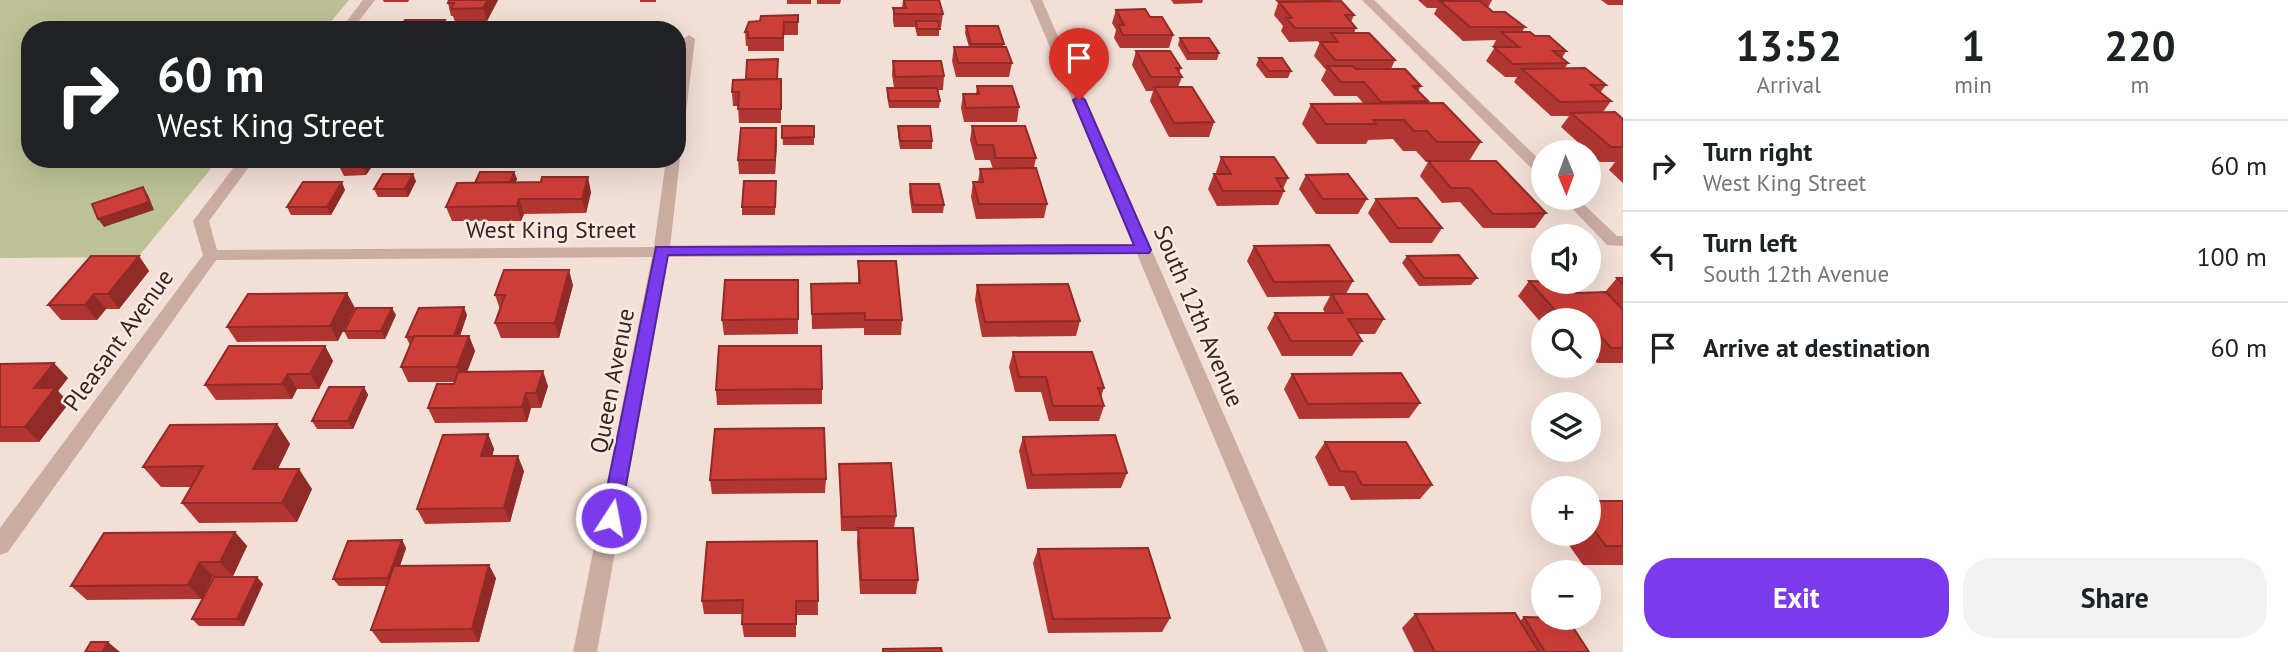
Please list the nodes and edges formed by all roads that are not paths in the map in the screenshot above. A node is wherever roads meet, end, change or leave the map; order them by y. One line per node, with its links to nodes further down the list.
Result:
1 (369, 0): 4 (street)
2 (1036, 0): 12 (street, South 12th Avenue)
3 (1368, 0): 7 (street)
4 (353, 21)
5 (689, 39): 6 (street)
6 (686, 62)
7 (1531, 160)
8 (241, 168): 14 (street)
9 (672, 168): 13 (street, Queen Avenue)
10 (1583, 210): 11 (street)
11 (1618, 241)
12 (1143, 250): 13 (street, West King Street); 18 (street, South 12th Avenue)
13 (661, 251): 14 (street, West King Street); 17 (street, Queen Avenue)
14 (211, 254): 15 (street, Pleasant Avenue)
15 (11, 514): 16 (street, Pleasant Avenue)
16 (0, 545)
17 (585, 652)
18 (1316, 652)

